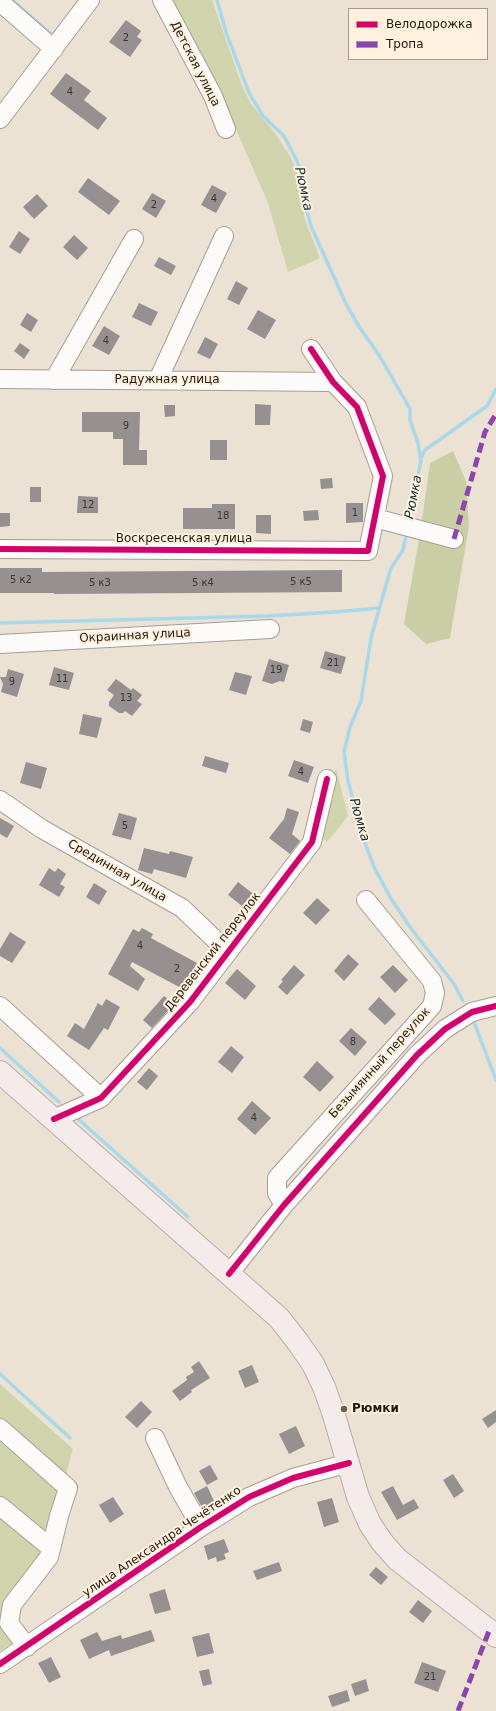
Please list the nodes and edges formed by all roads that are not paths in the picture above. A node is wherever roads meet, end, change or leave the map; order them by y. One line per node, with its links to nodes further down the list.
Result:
1 (90, 0): 4 (street)
2 (162, 0): 6 (street, Детская улица)
3 (0, 2): 4 (street)
4 (54, 49): 5 (street)
5 (0, 119)
6 (226, 129)
7 (224, 236): 12 (street)
8 (134, 239): 11 (street)
9 (311, 349): 13 (street)
10 (0, 379): 11 (street, Радужная улица)
11 (54, 380): 12 (street, Радужная улица)
12 (158, 380): 13 (street, Радужная улица)
13 (333, 382): 14 (street)
14 (375, 518): 15 (street); 16 (street, Воскресенская улица)
15 (454, 539)
16 (0, 549)
17 (270, 629): 18 (street, Окраинная улица)
18 (0, 644)
19 (327, 779): 22 (street, Деревенский переулок)
20 (0, 800): 22 (street, Срединная улица)
21 (366, 900): 28 (street, Безымянный переулок)
22 (228, 952): 26 (street, Деревенский переулок)
23 (0, 1006): 26 (street)
24 (496, 1006): 28 (street)
25 (0, 1072): 27 (main road)
26 (101, 1098): 27 (street, Деревенский переулок)
27 (54, 1119): 29 (main road)
28 (284, 1205): 29 (street)
29 (229, 1274): 32 (main road)
30 (0, 1428): 35 (street)
31 (155, 1438): 34 (street)
32 (349, 1463): 34 (street, улица Александра Чечётенко); 37 (main road)
33 (0, 1506): 35 (street)
34 (201, 1526): 38 (street, улица Александра Чечётенко)
35 (51, 1548): 36 (street)
36 (4, 1620): 38 (street)
37 (496, 1636)
38 (27, 1647): 39 (street, улица Александра Чечётенко)
39 (0, 1664)

